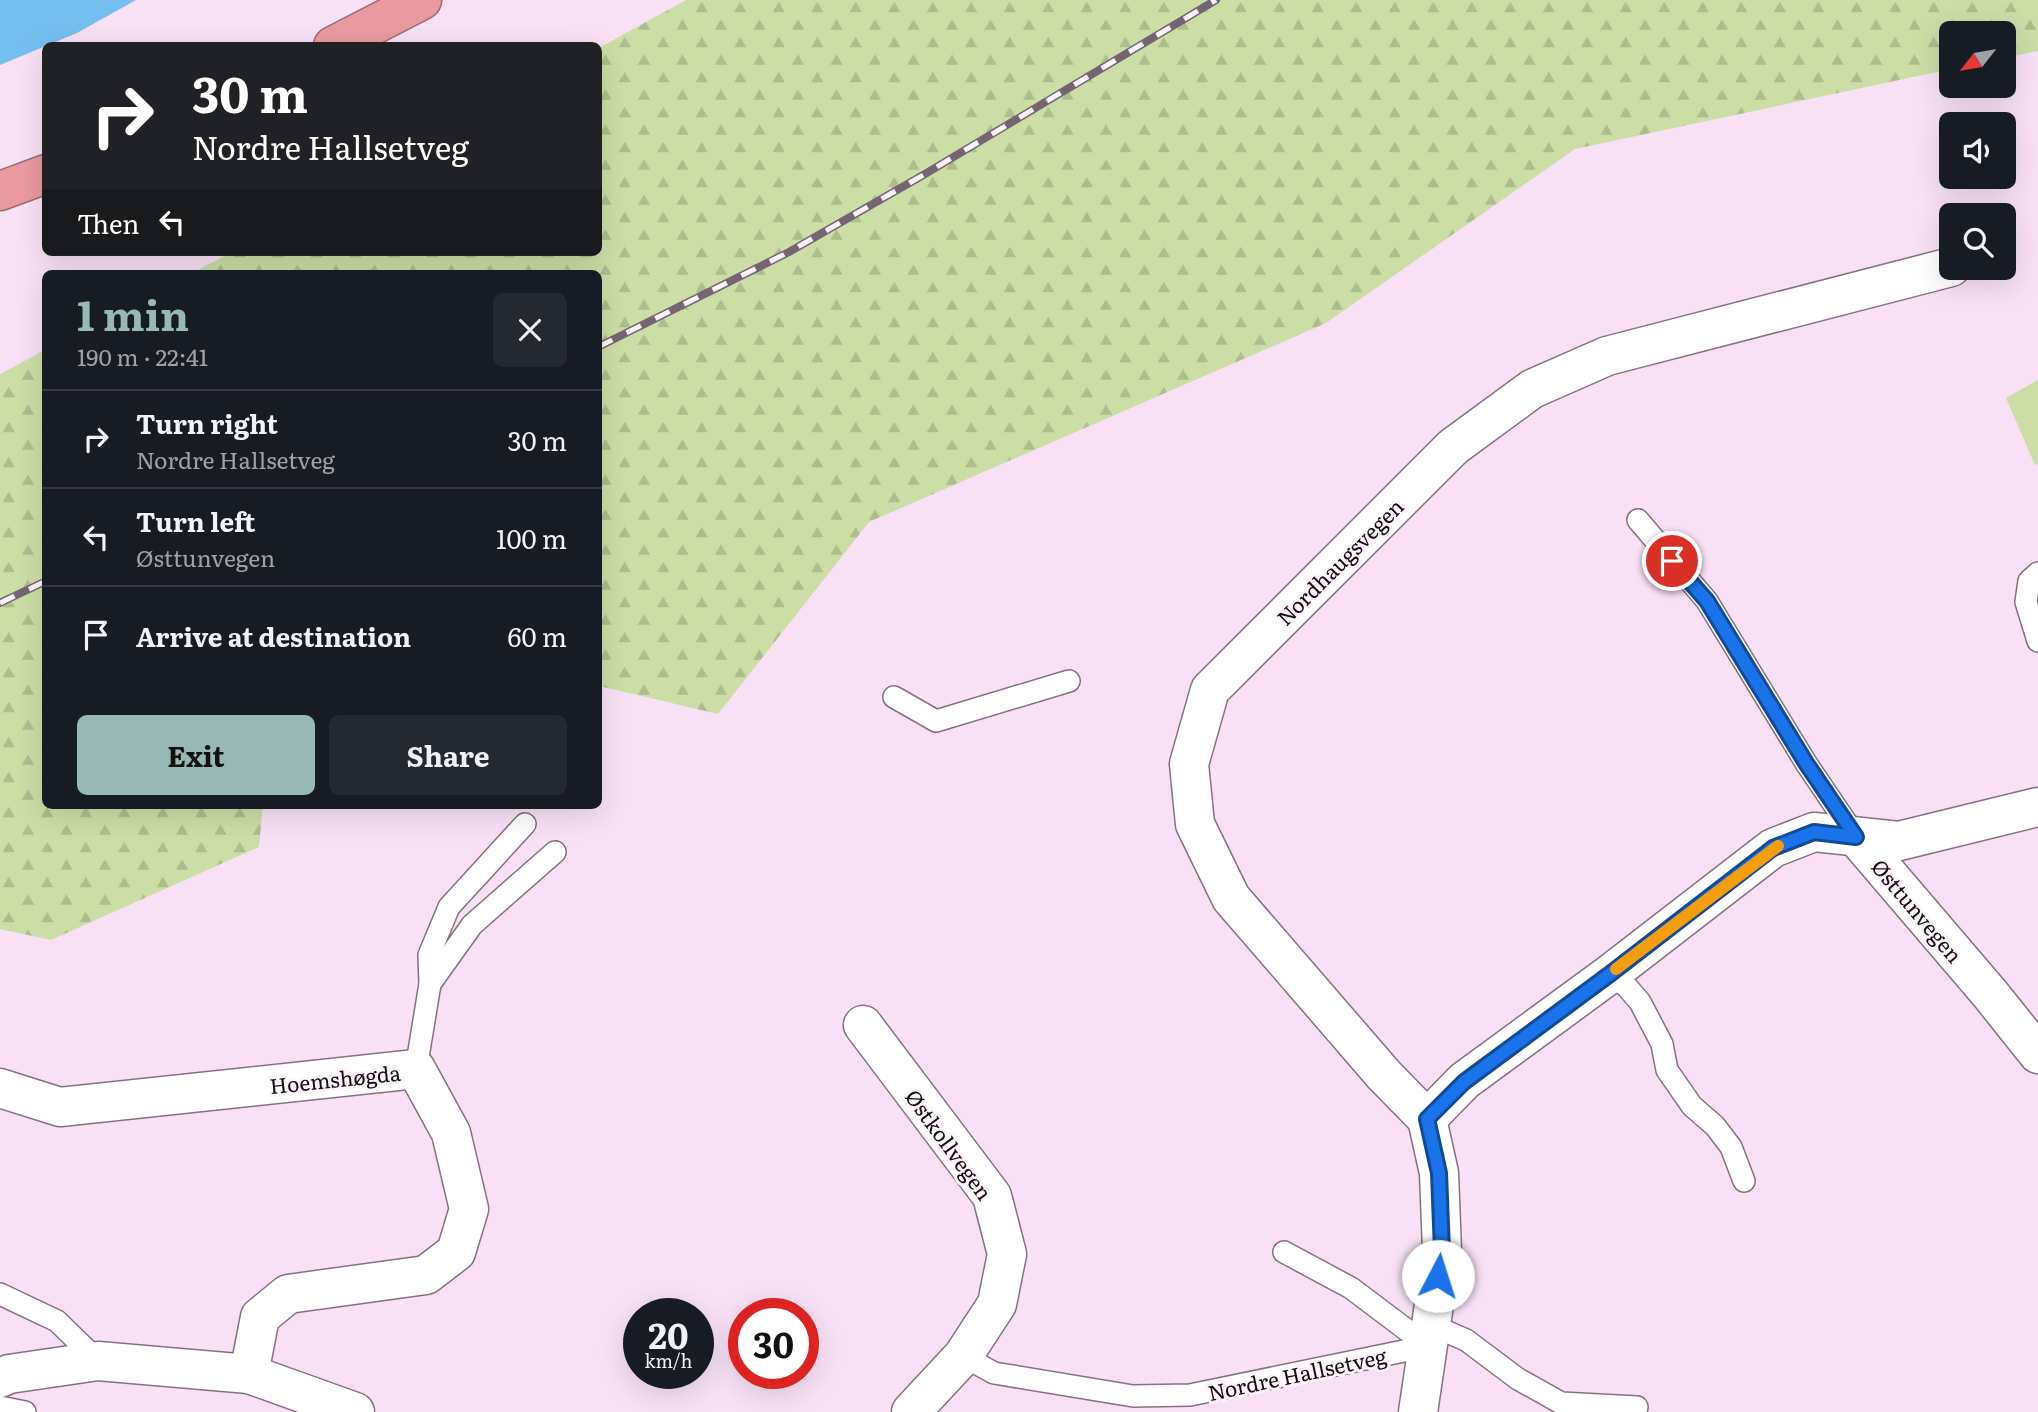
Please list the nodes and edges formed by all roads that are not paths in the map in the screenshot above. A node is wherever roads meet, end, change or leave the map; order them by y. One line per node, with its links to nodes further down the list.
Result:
1 (422, 0): 2 (highway)
2 (341, 42)
3 (42, 175): 4 (highway)
4 (0, 191)
5 (1939, 270): 21 (street, Nordhaugsvegen)
6 (1638, 520): 13 (lane, Østtunvegen)
7 (2038, 573): 8 (lane)
8 (2038, 641)
9 (1069, 681): 10 (lane)
10 (894, 697)
11 (2038, 807): 13 (street)
12 (525, 824): 16 (lane)
13 (1856, 837): 15 (street); 18 (street, Østtunvegen)
14 (555, 852): 16 (lane)
15 (1610, 974): 21 (street); 22 (lane)
16 (430, 984): 19 (lane)
17 (863, 1025): 26 (street, Østkollvegen)
18 (2038, 1054)
19 (416, 1069): 20 (street, Hoemshøgda); 28 (street, Hoemshøgda)
20 (0, 1088)
21 (1427, 1119): 25 (street)
22 (1744, 1181)
23 (1283, 1252): 25 (lane)
24 (0, 1294): 27 (lane)
25 (1430, 1336): 26 (lane, Nordre Hallsetveg); 31 (lane); 35 (street)
26 (962, 1356): 34 (street, Østkollvegen)
27 (98, 1360): 28 (street); 29 (street)
28 (249, 1374): 33 (street)
29 (0, 1378)
30 (0, 1407): 32 (lane)
31 (1637, 1408)
32 (25, 1412)
33 (355, 1412)
34 (911, 1412)
35 (1418, 1412)

